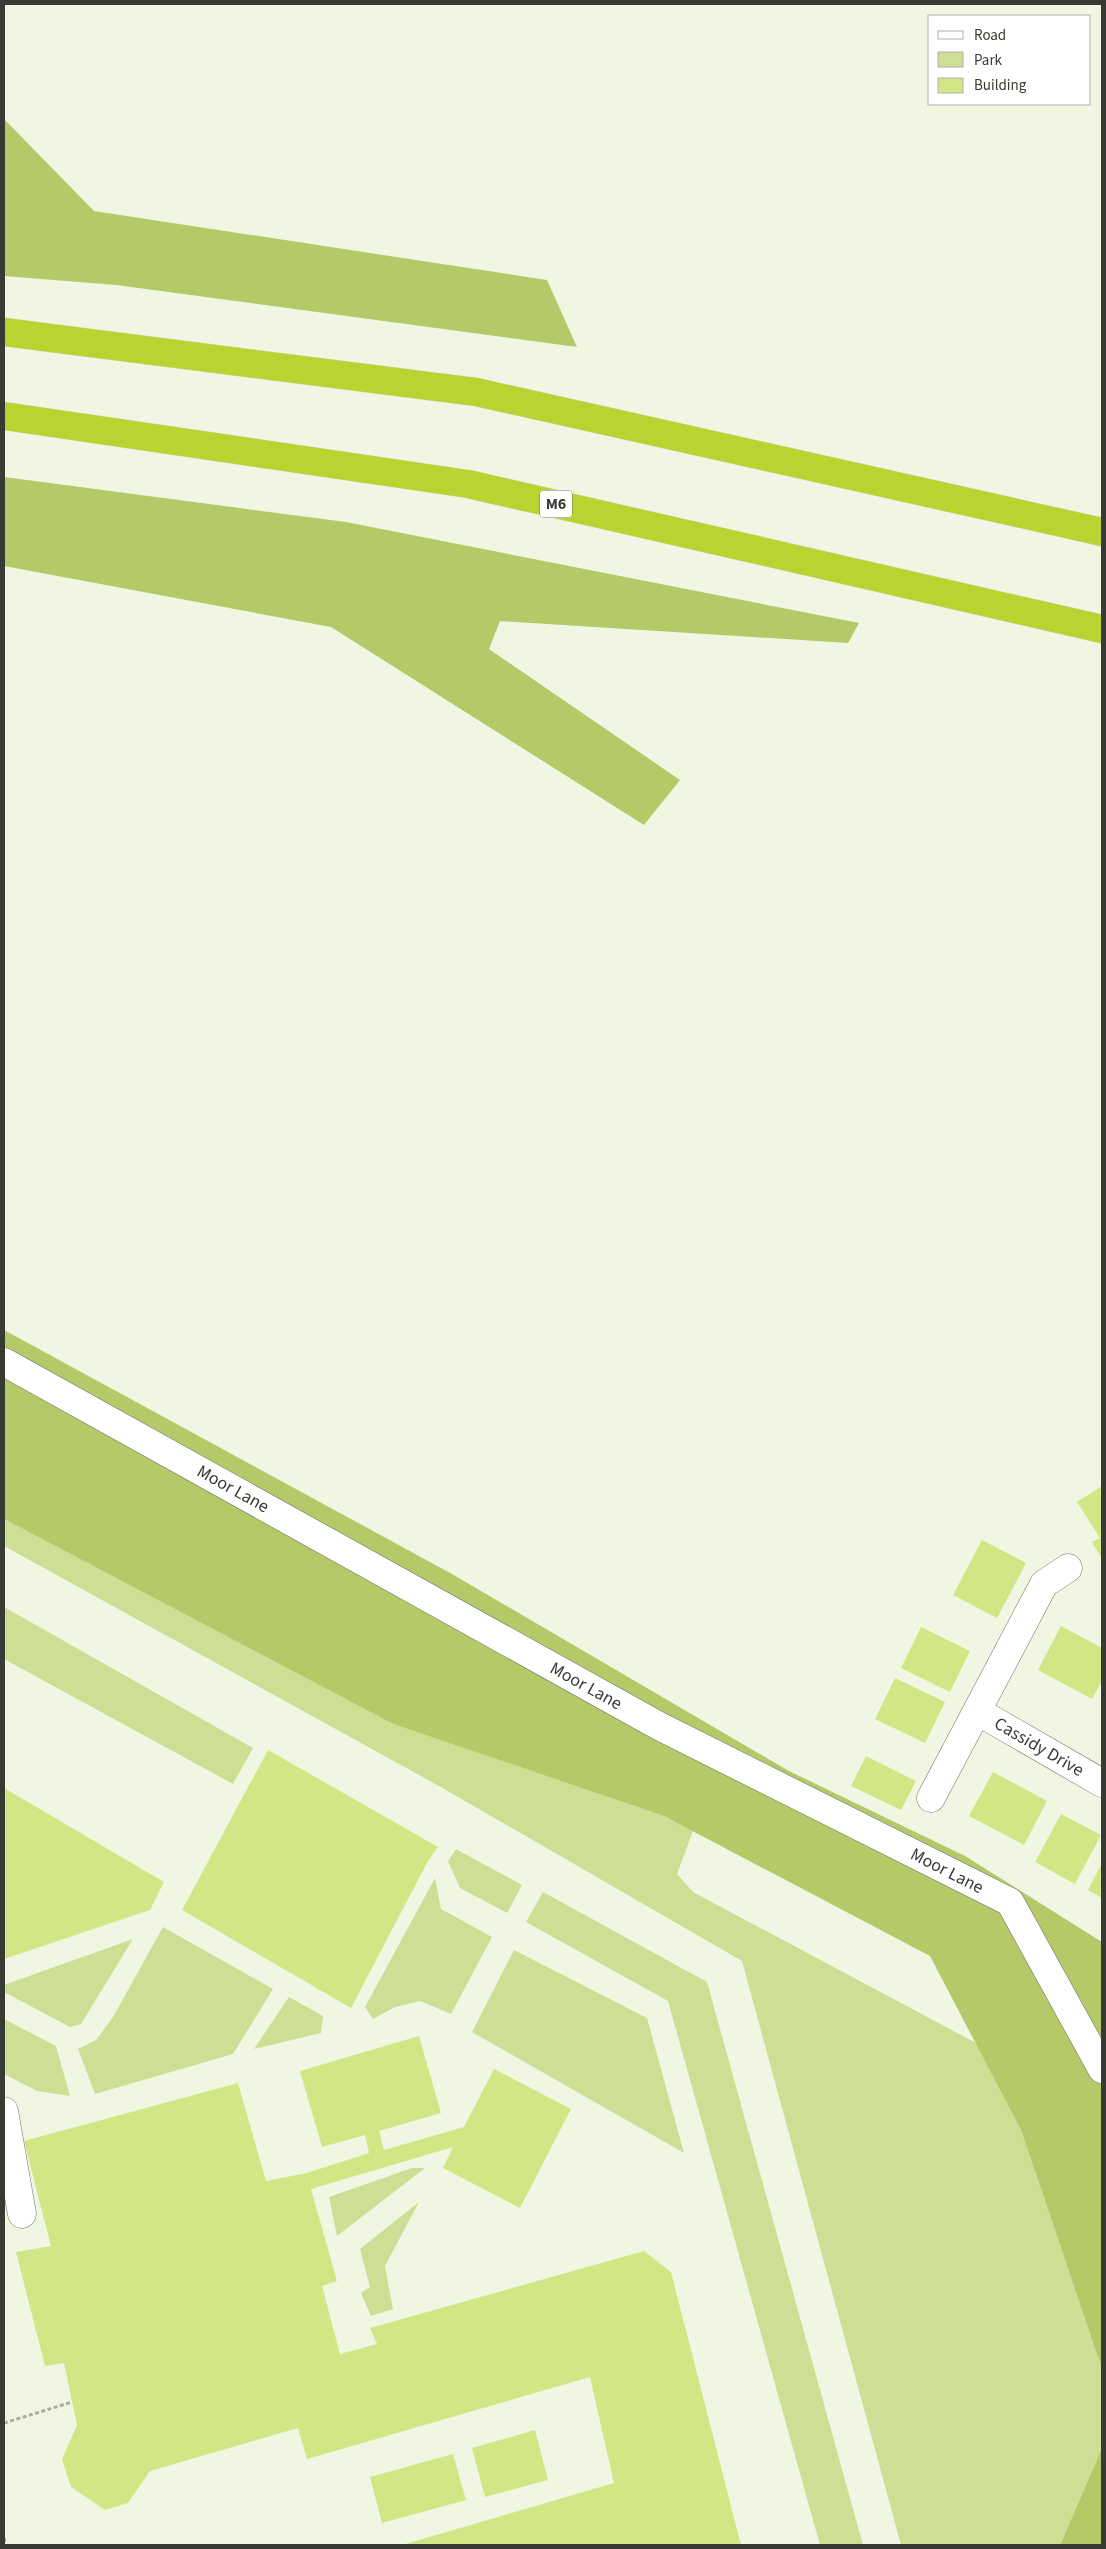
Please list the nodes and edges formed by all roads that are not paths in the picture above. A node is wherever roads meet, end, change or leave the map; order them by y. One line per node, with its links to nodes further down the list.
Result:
1 (4, 332): 3 (highway)
2 (4, 416): 4 (highway, M6)
3 (1102, 532)
4 (1102, 628)
5 (4, 1362): 10 (street, Moor Lane)
6 (1068, 1568): 7 (street)
7 (976, 1711): 8 (street, Cassidy Drive); 9 (street)
8 (1102, 1783)
9 (931, 1798)
10 (1102, 2069)
11 (4, 2111): 12 (street)
12 (22, 2214)

